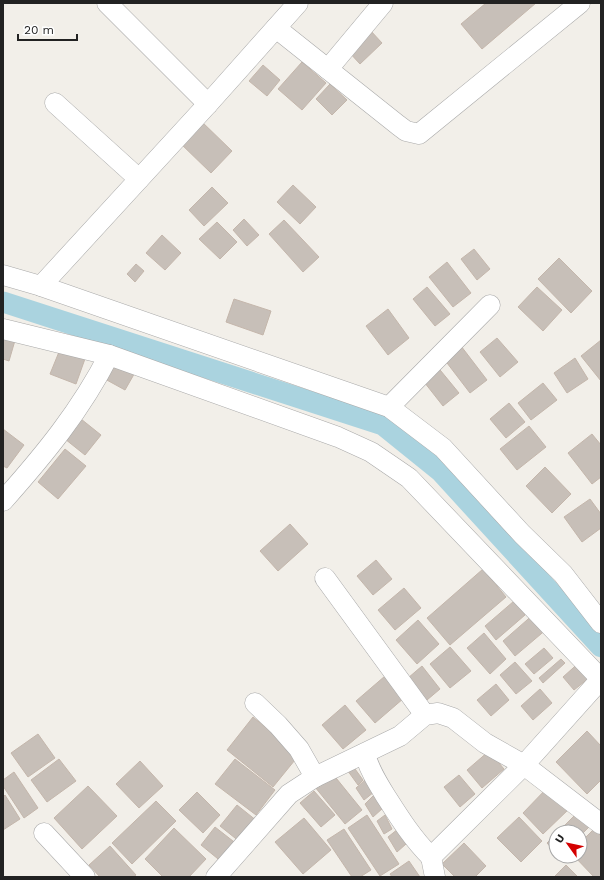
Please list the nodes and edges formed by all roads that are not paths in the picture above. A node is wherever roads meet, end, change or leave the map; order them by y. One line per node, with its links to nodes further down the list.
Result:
1 (107, 3): 8 (street)
2 (298, 3): 5 (street)
3 (383, 3): 6 (street)
4 (580, 3): 6 (street)
5 (276, 28): 6 (street); 8 (street)
6 (328, 69)
7 (55, 103): 9 (street)
8 (208, 104): 9 (street)
9 (139, 178): 11 (street)
10 (3, 276): 11 (street)
11 (41, 286): 15 (street)
12 (490, 305): 15 (street)
13 (3, 329): 14 (street)
14 (109, 355): 16 (street); 19 (street)
15 (389, 407): 18 (street)
16 (3, 501)
17 (325, 578): 21 (street)
18 (601, 623)
19 (601, 679): 23 (street)
20 (255, 703): 24 (street)
21 (425, 716): 22 (street); 23 (street)
22 (365, 754): 24 (street); 27 (street)
23 (524, 766): 25 (street); 27 (street)
24 (315, 777): 29 (street)
25 (601, 824)
26 (44, 833): 28 (street)
27 (431, 857): 30 (street)
28 (85, 877)
29 (216, 877)
30 (435, 877)

